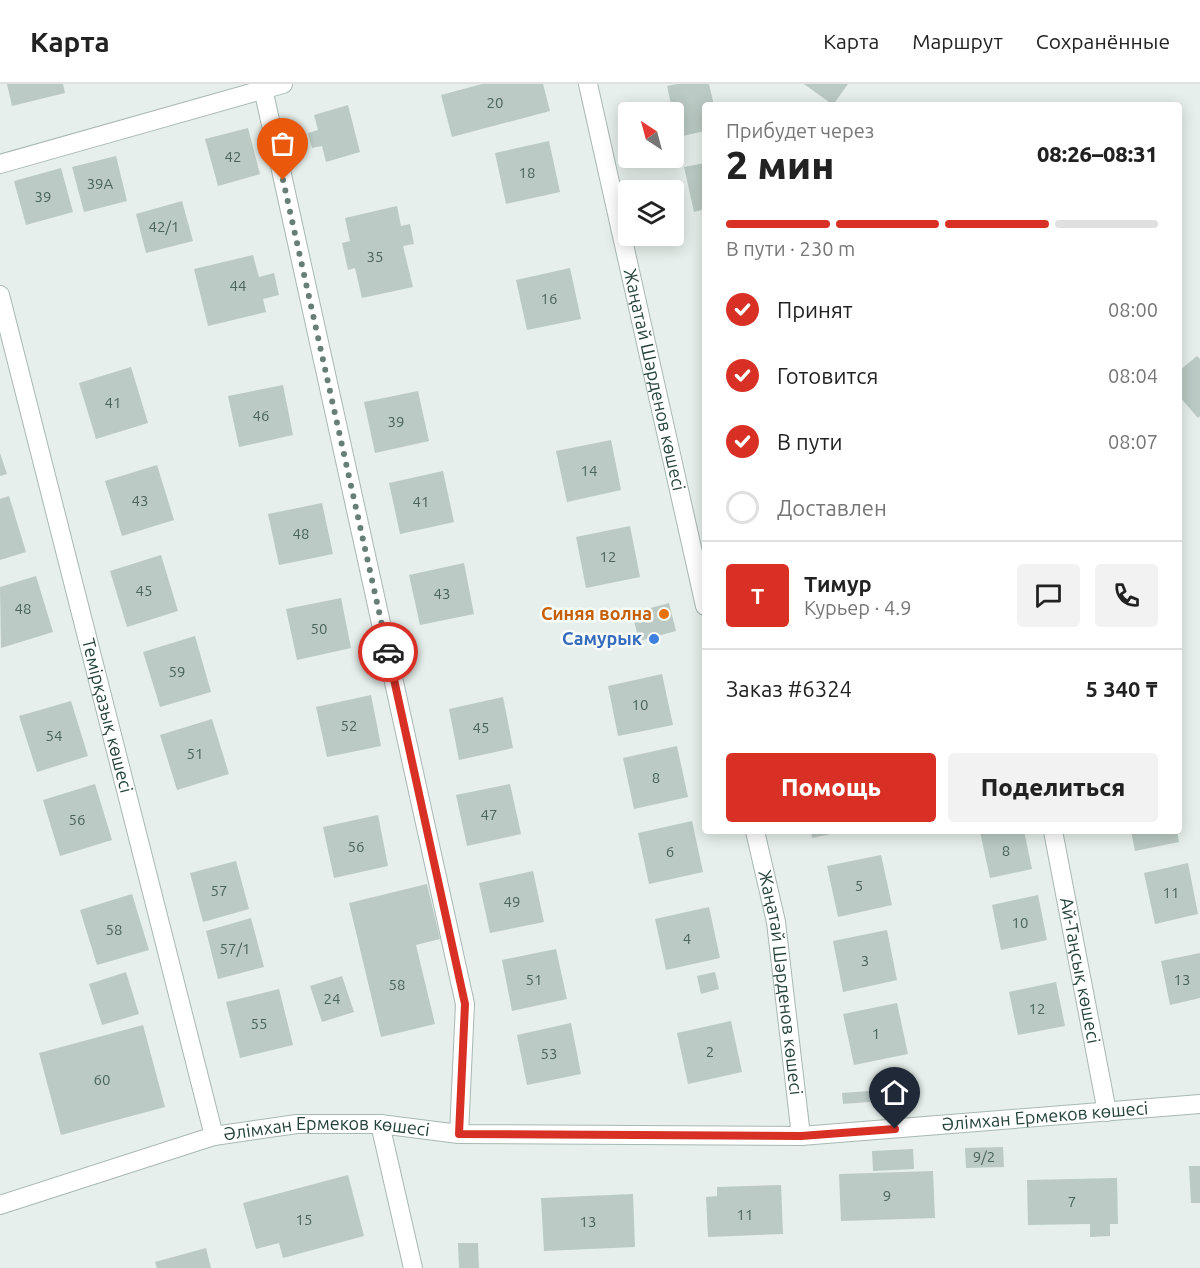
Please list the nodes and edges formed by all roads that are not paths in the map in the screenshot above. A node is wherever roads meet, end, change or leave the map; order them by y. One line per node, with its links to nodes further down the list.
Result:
1 (283, 84): 3 (street)
2 (588, 84): 6 (street, Жаңатай Шәрденов көшесі)
3 (263, 86): 4 (street); 12 (street)
4 (0, 164)
5 (0, 295): 13 (street, Темірқазық көшесі)
6 (702, 593)
7 (756, 834): 14 (street, Жаңатай Шәрденов көшесі)
8 (1054, 834): 10 (street, Ай-Таңсық көшесі)
9 (1200, 1104): 10 (street, Әлімхан Ермеков көшесі)
10 (1107, 1112): 14 (street, Әлімхан Ермеков көшесі)
11 (380, 1124): 12 (street, Әлімхан Ермеков көшесі); 13 (street, Әлімхан Ермеков көшесі); 16 (street)
12 (459, 1134): 14 (street, Әлімхан Ермеков көшесі)
13 (214, 1136): 15 (street, Әлімхан Ермеков көшесі)
14 (801, 1136)
15 (0, 1204)
16 (413, 1268)

